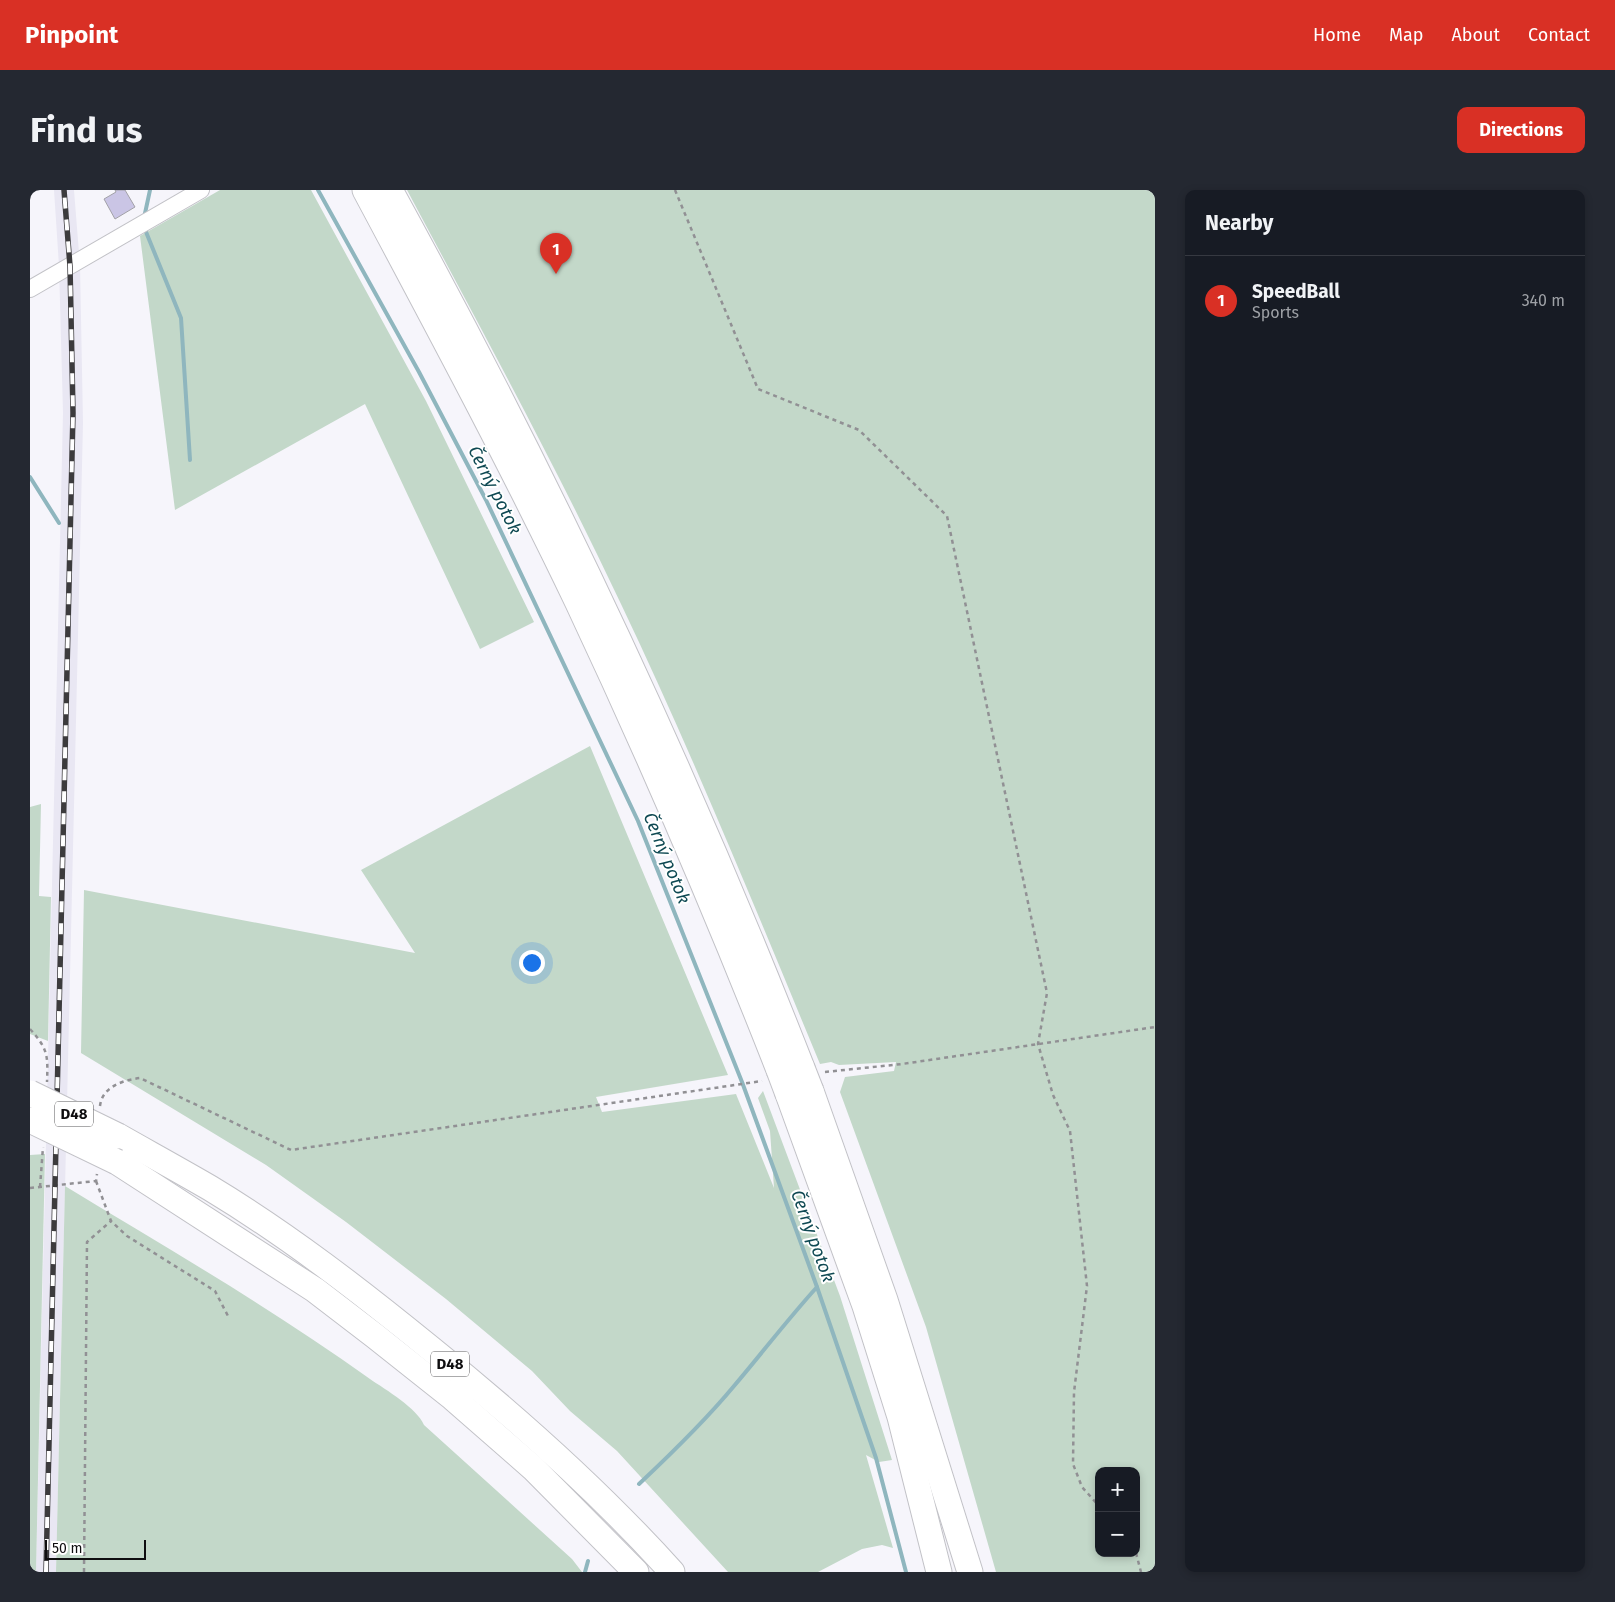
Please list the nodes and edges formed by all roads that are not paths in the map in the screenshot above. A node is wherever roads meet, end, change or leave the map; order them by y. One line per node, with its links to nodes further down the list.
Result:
1 (200, 190): 4 (street)
2 (365, 190): 5 (highway)
3 (390, 190): 5 (highway)
4 (30, 289)
5 (795, 1079): 10 (highway); 11 (highway)
6 (30, 1093): 9 (highway, D48, bridge)
7 (30, 1120): 8 (highway, D48, bridge)
8 (636, 1572)
9 (672, 1572)
10 (939, 1572)
11 (970, 1572)

